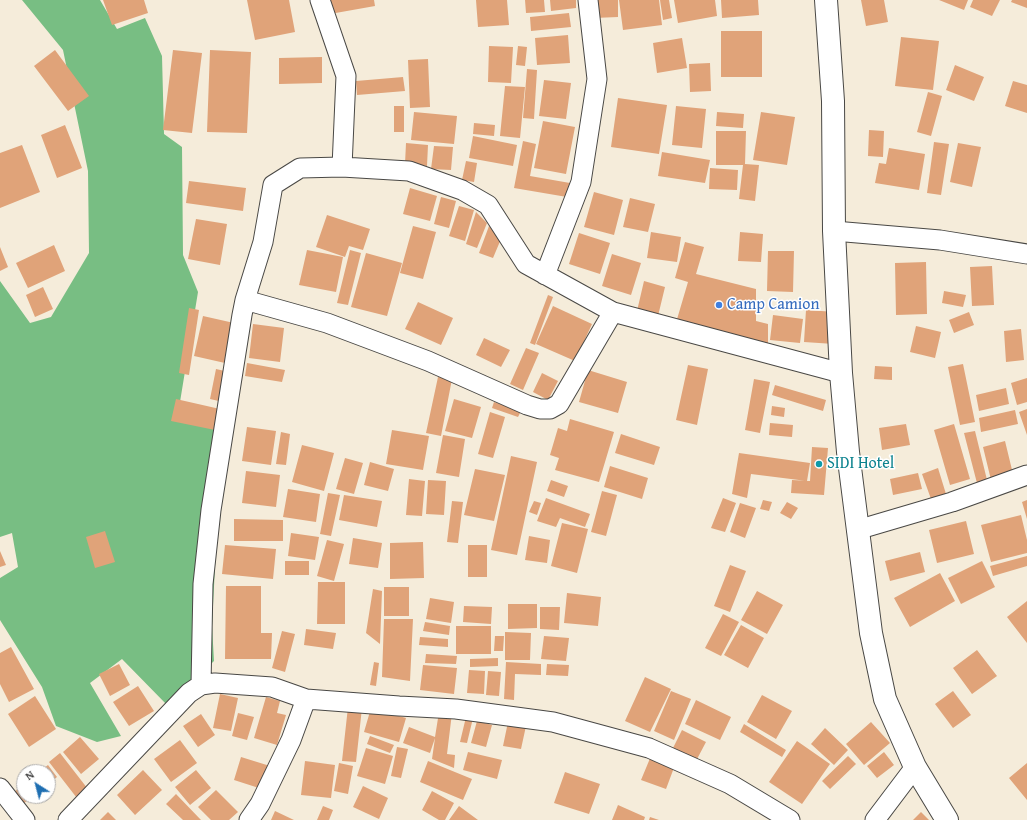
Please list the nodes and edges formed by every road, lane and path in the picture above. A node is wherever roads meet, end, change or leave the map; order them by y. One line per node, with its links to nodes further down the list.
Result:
1 (320, 0): 4 (street)
2 (588, 0): 7 (street)
3 (826, 0): 5 (street)
4 (342, 167): 7 (street); 8 (street)
5 (834, 231): 6 (street); 10 (street)
6 (1027, 254)
7 (545, 275): 9 (street)
8 (245, 300): 9 (street); 13 (street)
9 (613, 312): 10 (street)
10 (841, 373): 12 (street)
11 (1027, 475): 12 (street)
12 (857, 530): 15 (street)
13 (201, 685): 14 (street); 18 (street)
14 (306, 699): 19 (street); 20 (street)
15 (915, 767): 21 (street); 22 (street)
16 (0, 788): 17 (street)
17 (25, 820)
18 (68, 820)
19 (249, 820)
20 (790, 820)
21 (875, 820)
22 (947, 820)

